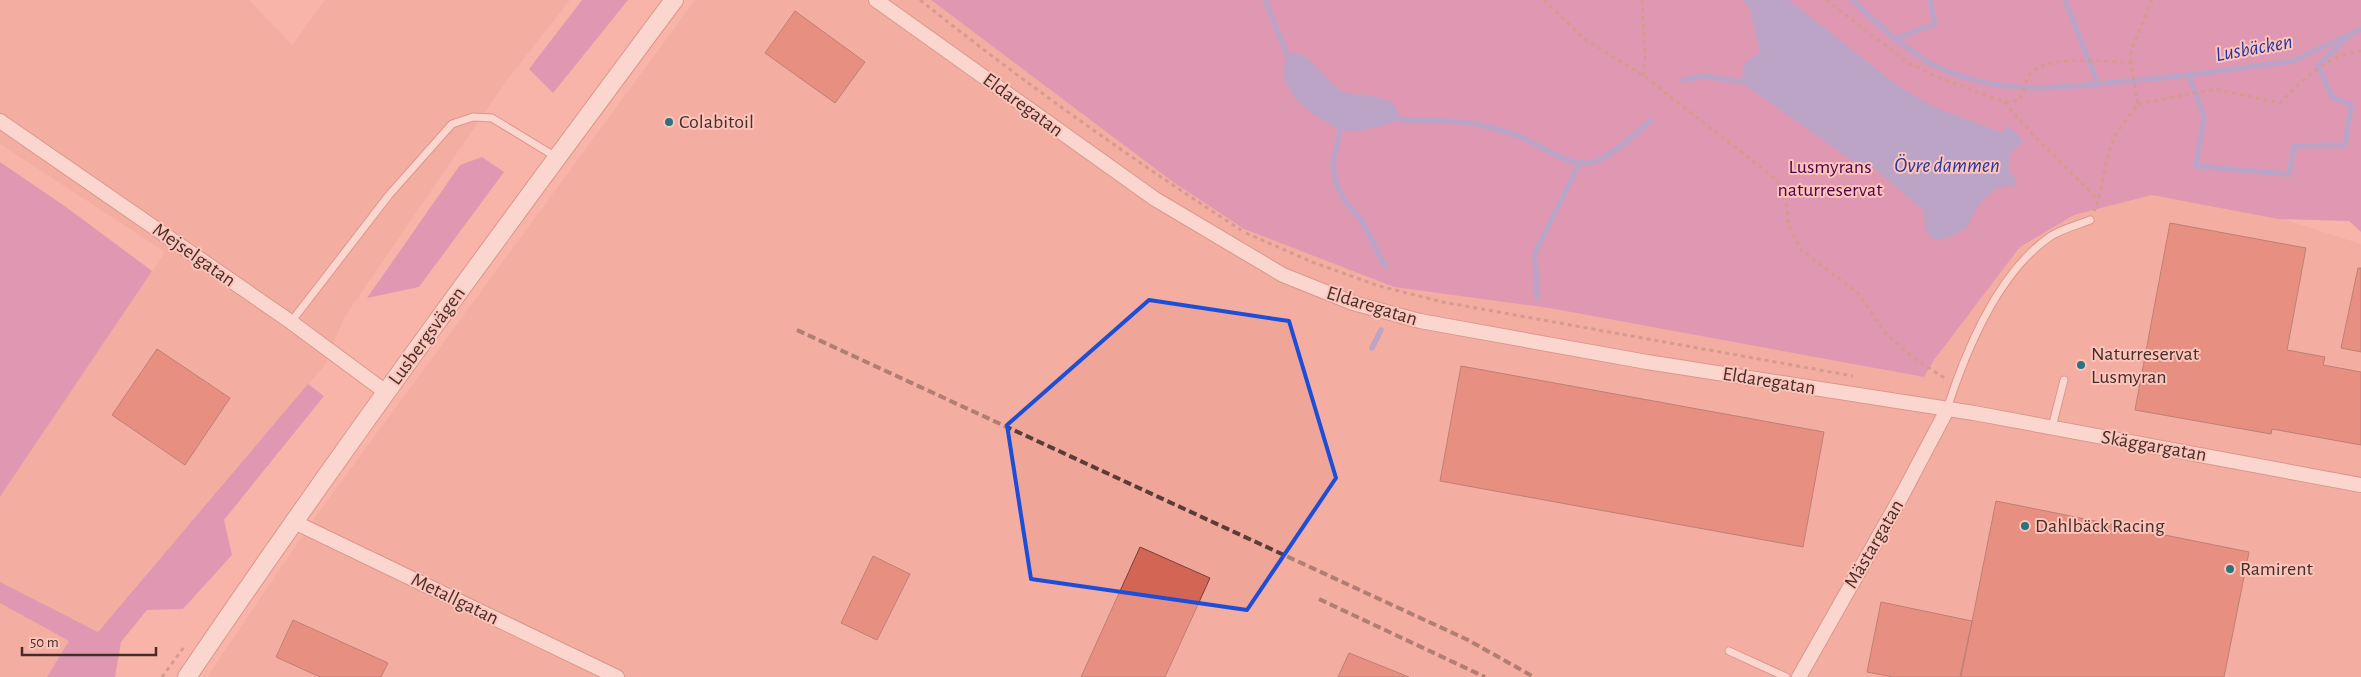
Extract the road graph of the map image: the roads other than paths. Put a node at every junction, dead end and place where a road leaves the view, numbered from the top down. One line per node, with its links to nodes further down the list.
1 (674, 0): 4 (street, Lusbergsvägen)
2 (876, 0): 9 (street, Eldaregatan)
3 (0, 121): 6 (street, Mejselgatan)
4 (556, 157): 6 (lane); 8 (street, Lusbergsvägen)
5 (2090, 220): 9 (lane)
6 (291, 322): 8 (street, Mejselgatan)
7 (2064, 380): 10 (lane)
8 (387, 393): 12 (street, Lusbergsvägen)
9 (1947, 410): 10 (street, Skäggargatan); 17 (street, Mästargatan)
10 (2052, 427): 11 (street, Skäggargatan)
11 (2361, 484)
12 (292, 522): 14 (street, Lusbergsvägen); 15 (street, Metallgatan)
13 (1729, 651): 16 (lane)
14 (186, 677)
15 (617, 677)
16 (1786, 677)
17 (1799, 677)

